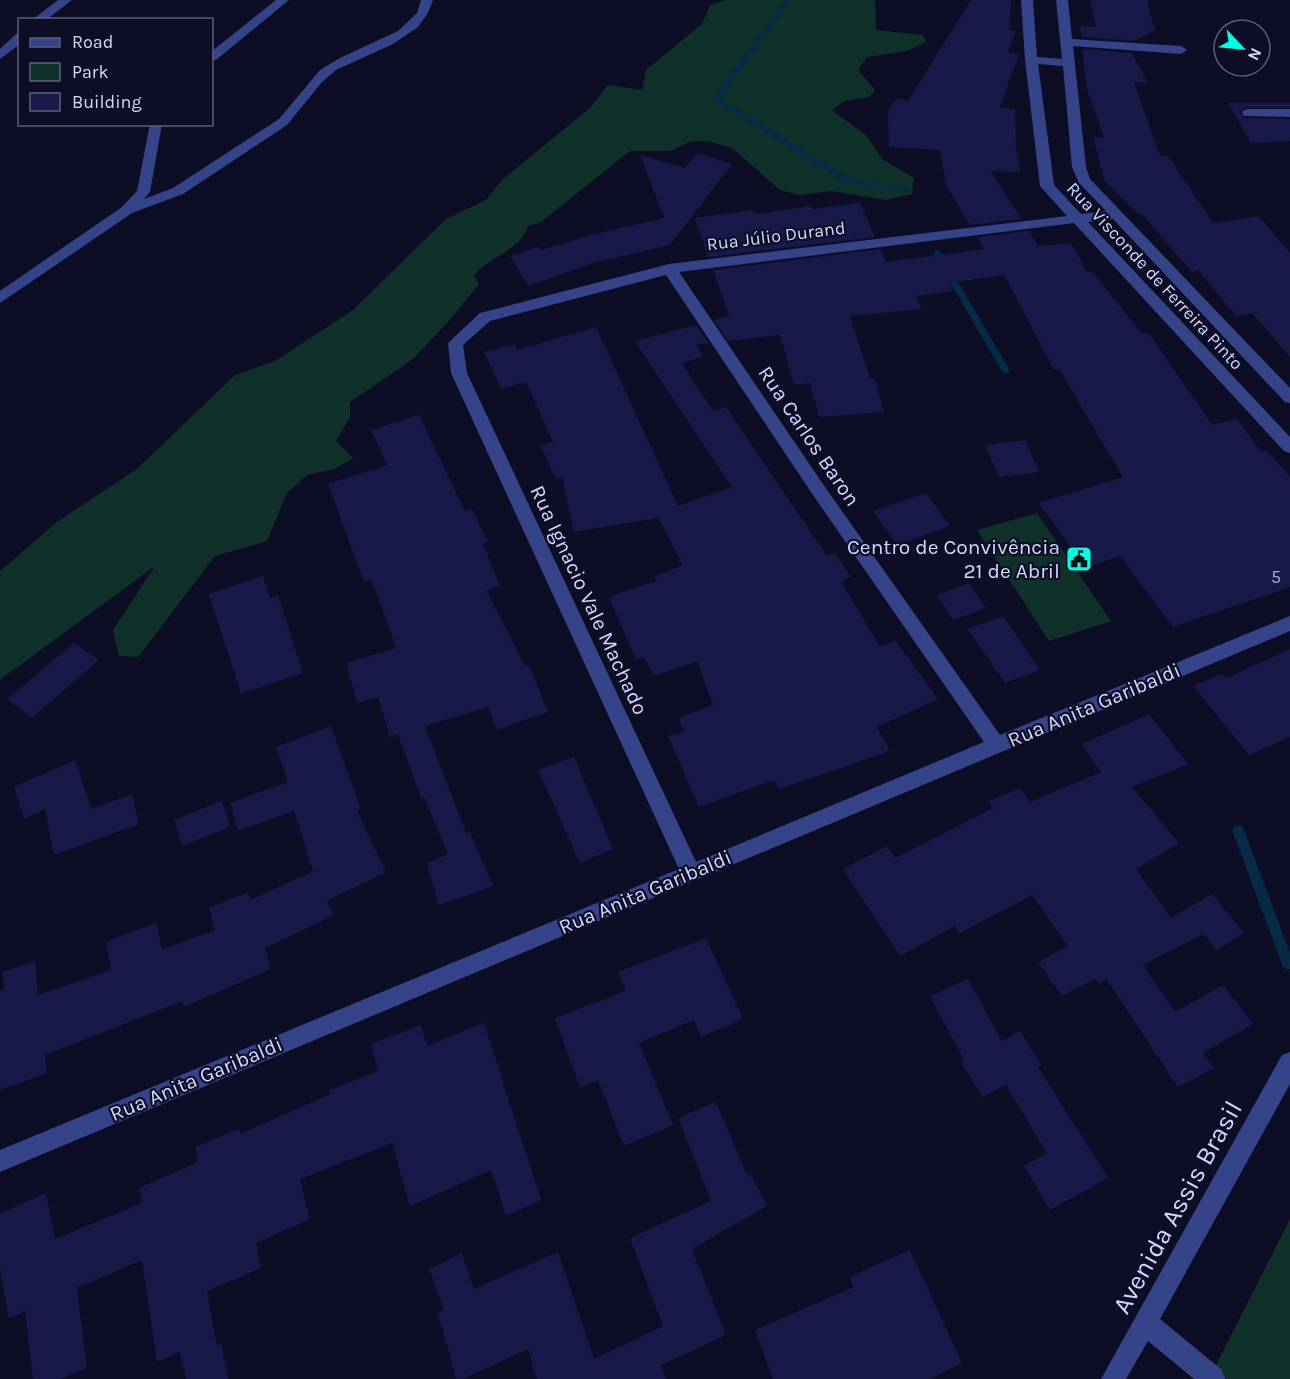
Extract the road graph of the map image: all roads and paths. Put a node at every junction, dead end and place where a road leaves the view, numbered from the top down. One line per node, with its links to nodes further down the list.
1 (66, 0): 6 (street)
2 (283, 0): 13 (street)
3 (427, 0): 19 (street)
4 (1027, 0): 14 (street, Rua Visconde de Ferreira Pinto)
5 (1062, 0): 10 (street, Rua Visconde de Ferreira Pinto)
6 (41, 18)
7 (18, 31): 8 (street)
8 (3, 36)
9 (18, 38): 12 (street)
10 (1066, 42): 11 (street); 15 (street, Rua Visconde de Ferreira Pinto)
11 (1181, 50)
12 (0, 55)
13 (213, 56)
14 (1031, 60): 15 (street); 21 (street, Rua Visconde de Ferreira Pinto)
15 (1068, 63): 20 (street, Rua Visconde de Ferreira Pinto)
16 (1248, 113): 17 (street)
17 (1290, 113)
18 (156, 126): 19 (street)
19 (127, 210): 23 (street)
20 (1116, 213): 21 (street, Rua Júlio Durand); 25 (street, Rua Visconde de Ferreira Pinto)
21 (1077, 218): 22 (street, Rua Júlio Durand); 26 (street, Rua Visconde de Ferreira Pinto)
22 (669, 269): 24 (street, Rua Júlio Durand); 28 (street, Rua Carlos Baron)
23 (0, 298)
24 (455, 343): 29 (street, Rua Ignacio Vale Machado)
25 (1290, 398)
26 (1290, 447)
27 (1290, 623): 28 (street, Rua Anita Garibaldi)
28 (997, 746): 29 (street, Rua Anita Garibaldi)
29 (691, 873): 31 (street, Rua Anita Garibaldi)
30 (1290, 1063): 32 (street, Avenida Assis Brasil)
31 (0, 1161)
32 (1144, 1322): 33 (street, Avenida Assis Brasil); 34 (street)
33 (1113, 1379)
34 (1213, 1379)

